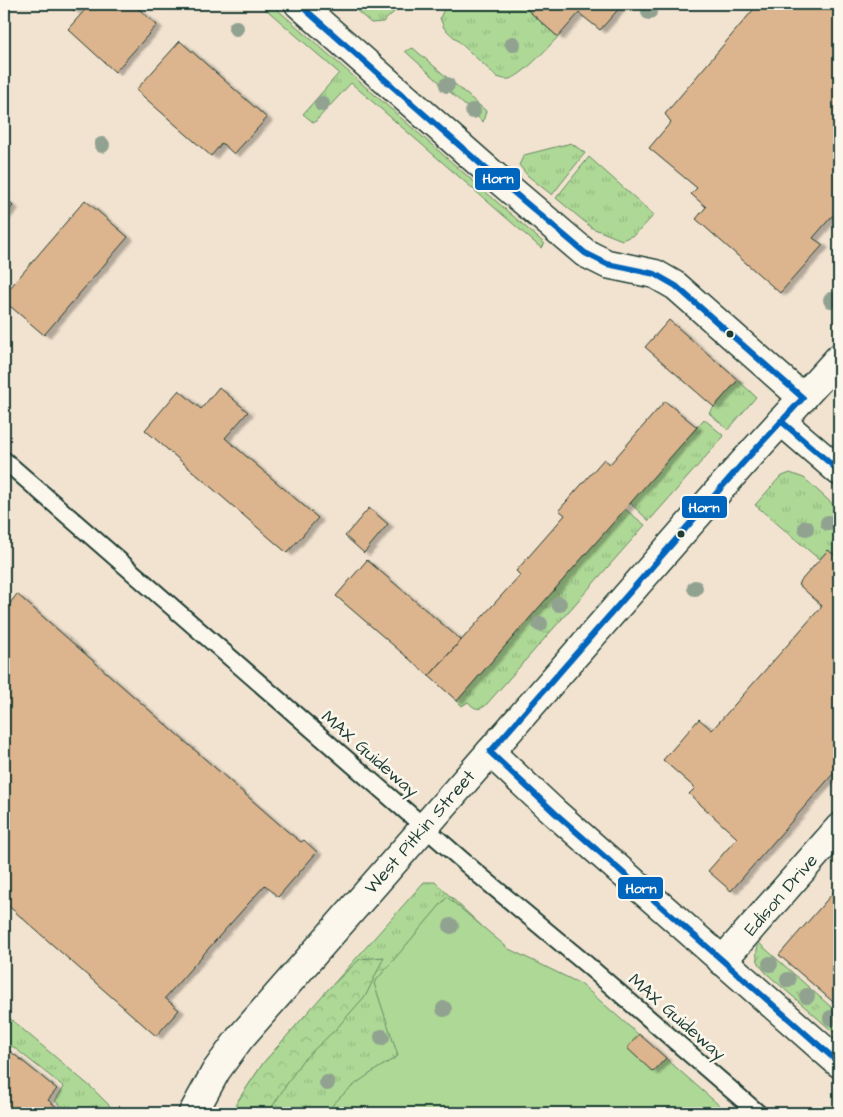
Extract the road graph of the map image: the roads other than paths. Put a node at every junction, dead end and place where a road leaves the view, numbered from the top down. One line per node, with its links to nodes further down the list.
1 (299, 4): 3 (street)
2 (839, 358): 3 (street, West Pitkin Street)
3 (802, 398): 4 (street, West Pitkin Street)
4 (781, 421): 6 (street); 7 (street, West Pitkin Street)
5 (4, 460): 8 (lane, MAX Guideway)
6 (839, 471)
7 (490, 752): 8 (street, West Pitkin Street); 10 (street)
8 (424, 827): 12 (street, West Pitkin Street); 13 (lane, MAX Guideway)
9 (839, 828): 10 (street, Edison Drive)
10 (722, 961): 11 (street)
11 (839, 1063)
12 (193, 1113)
13 (758, 1113)

